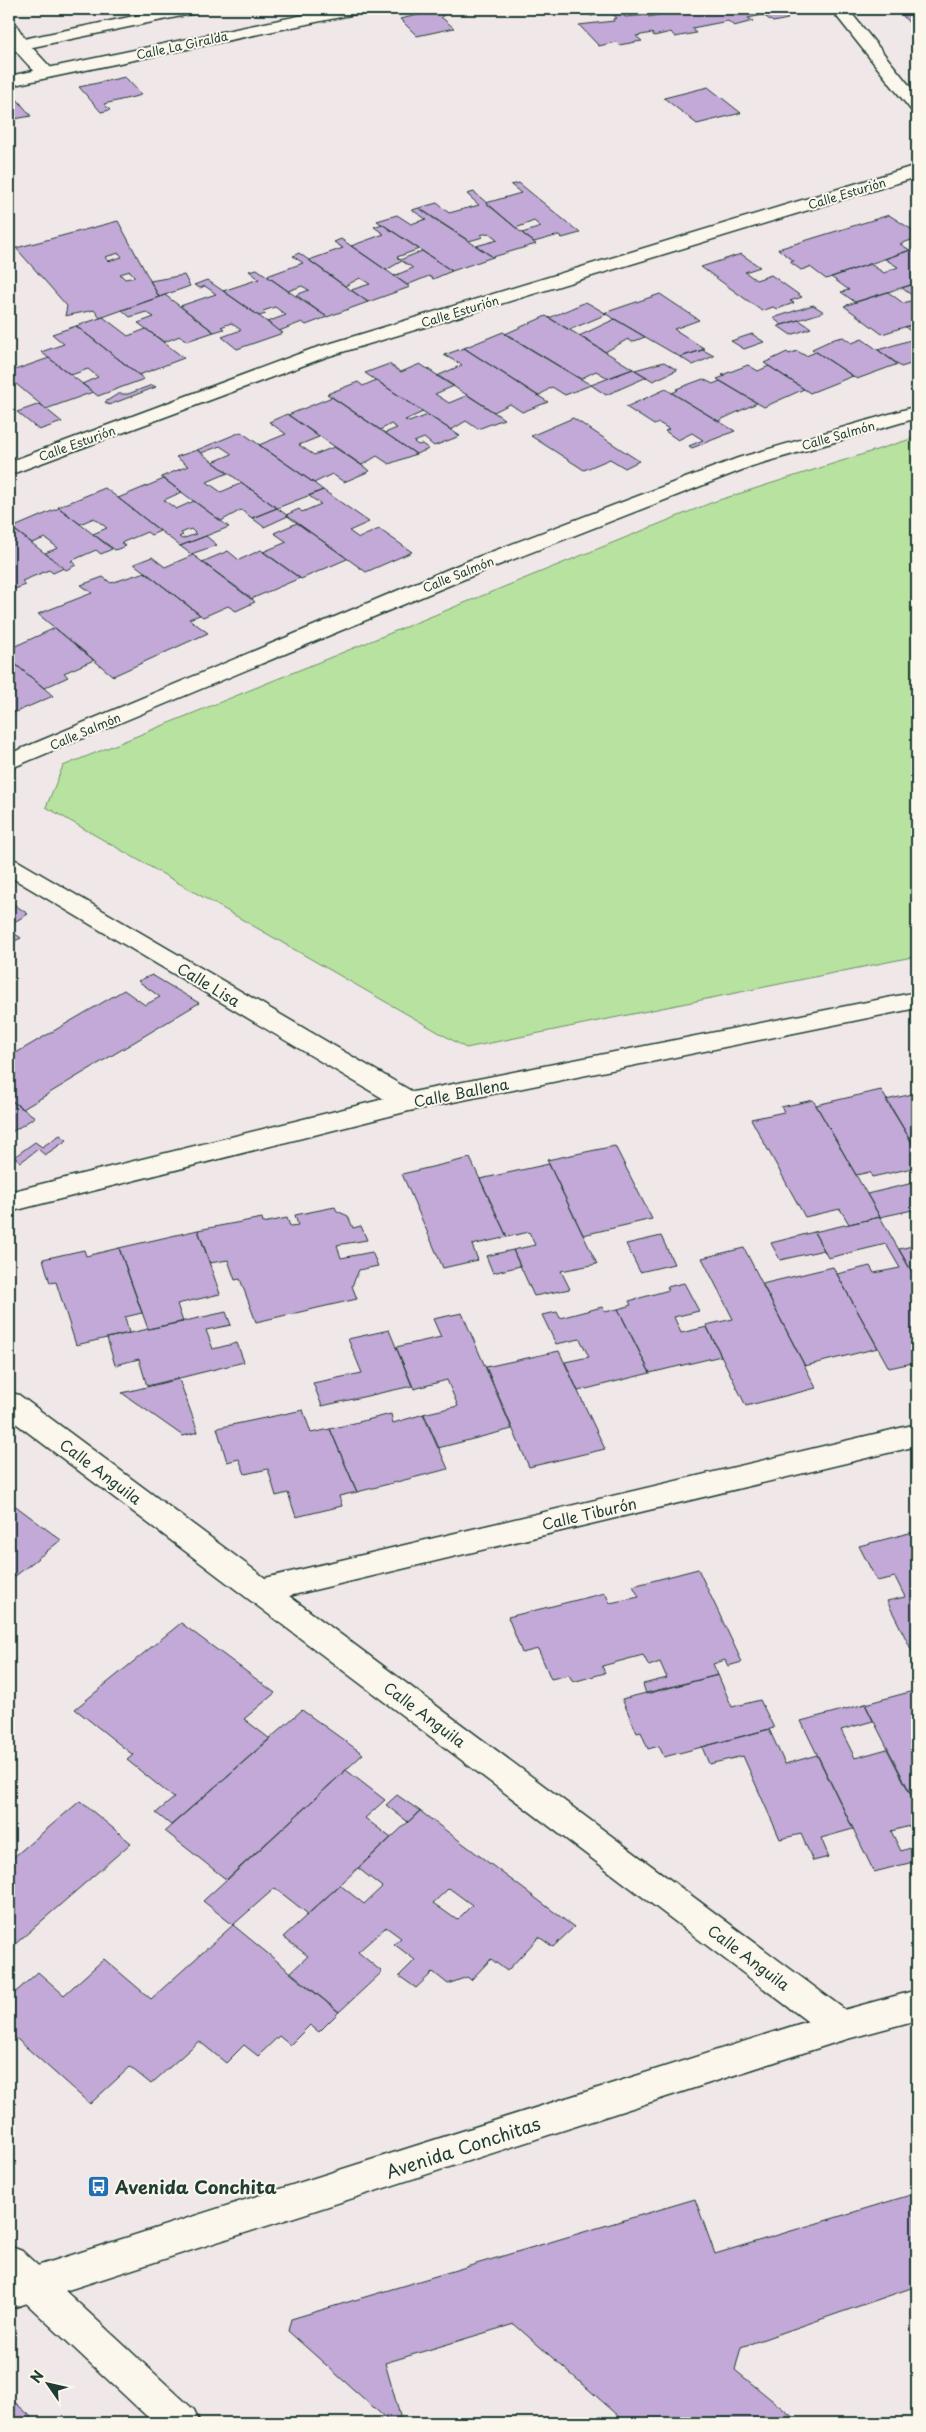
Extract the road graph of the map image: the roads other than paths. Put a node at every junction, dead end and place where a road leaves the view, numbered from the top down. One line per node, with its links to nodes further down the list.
1 (191, 9): 5 (street)
2 (355, 9): 6 (street, Calle La Giralda)
3 (839, 9): 8 (street)
4 (9, 27): 5 (street)
5 (15, 46): 6 (street)
6 (46, 73): 7 (street, Calle La Giralda)
7 (9, 81)
8 (917, 106)
9 (917, 172): 11 (street, Calle Esturión)
10 (917, 412): 12 (street, Calle Salmón)
11 (9, 469)
12 (9, 762)
13 (9, 866): 15 (street, Calle Lisa)
14 (917, 1000): 15 (street, Calle Ballena)
15 (409, 1102): 16 (street, Calle Ballena)
16 (9, 1202)
17 (9, 1402): 19 (street, Calle Anguila)
18 (917, 1435): 19 (street, Calle Tiburón)
19 (261, 1590): 21 (street, Calle Anguila)
20 (917, 2005): 21 (street, Avenida Conchitas)
21 (840, 2026): 22 (street, Avenida Conchitas)
22 (16, 2280): 23 (street)
23 (181, 2423)

